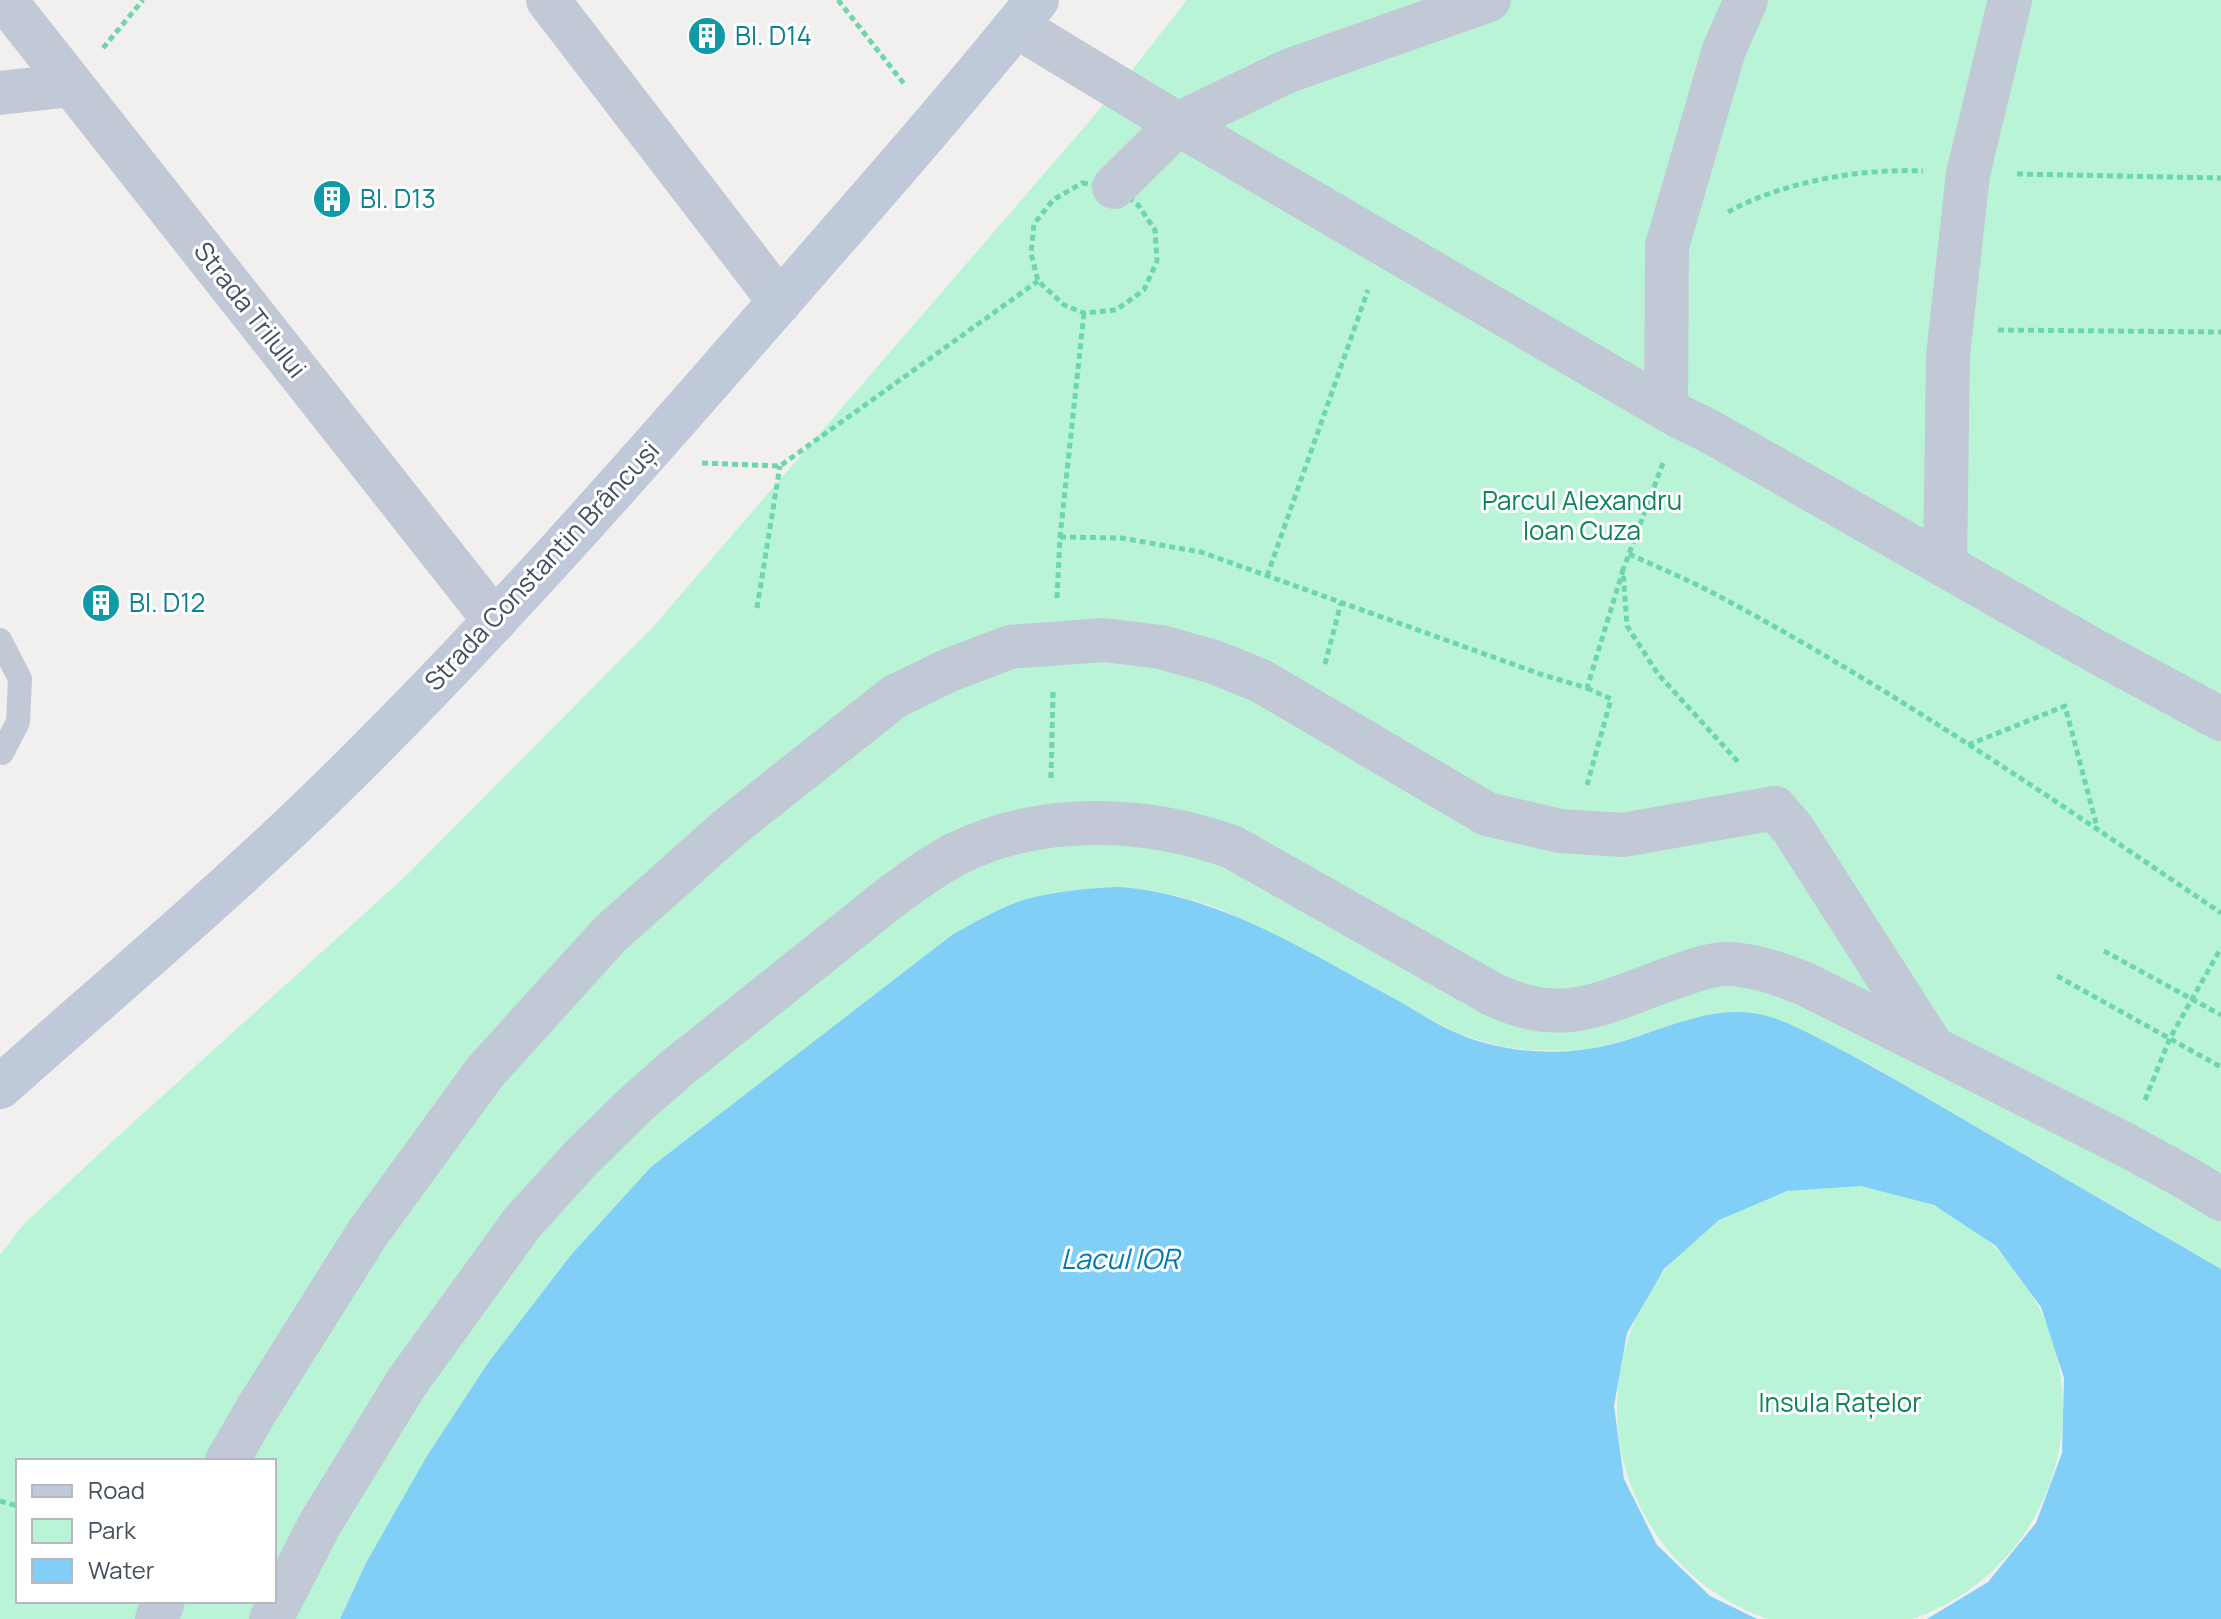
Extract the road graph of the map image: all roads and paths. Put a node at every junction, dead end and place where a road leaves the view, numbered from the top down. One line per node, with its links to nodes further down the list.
1 (5, 0): 9 (street, Strada Trilului)
2 (143, 0): 9 (path)
3 (548, 0): 16 (street)
4 (838, 0): 11 (path)
5 (1489, 0): 12 (street)
6 (1746, 0): 20 (street)
7 (2010, 0): 18 (street)
8 (1027, 13): 11 (main road, Strada Constantin Brâncuși); 12 (street)
9 (71, 85): 10 (street); 30 (street, Strada Trilului)
10 (0, 93)
11 (935, 123): 16 (main road, Strada Constantin Brâncuși)
12 (1178, 124): 13 (street); 15 (street)
13 (1114, 187)
14 (1155, 230): 17 (path)
15 (1385, 243): 20 (street); 27 (path)
16 (780, 302): 21 (main road, Strada Constantin Brâncuși)
17 (1084, 313): 22 (path); 23 (path)
18 (1951, 329): 19 (path); 25 (street)
19 (2221, 332)
20 (1673, 413): 24 (path); 25 (street)
21 (641, 461): 22 (path); 30 (main road, Strada Constantin Brâncuși)
22 (780, 466): 29 (path)
23 (1060, 537): 27 (path); 32 (path)
24 (1629, 554): 26 (path); 36 (path)
25 (1945, 566): 35 (street)
26 (1623, 570): 33 (path); 38 (path)
27 (1267, 576): 28 (path)
28 (1341, 603): 33 (path); 34 (path)
29 (757, 608)
30 (495, 621): 51 (main road, Strada Constantin Brâncuși)
31 (0, 640): 37 (lane)
32 (1055, 643): 34 (street); 39 (path); 54 (street)
33 (1587, 688): 41 (path)
34 (1312, 712): 41 (street)
35 (2221, 719)
36 (1967, 745): 40 (path); 40 (path)
37 (2, 753)
38 (1775, 808): 41 (street); 49 (street)
39 (1049, 827): 49 (street); 55 (street)
40 (2097, 829): 42 (path)
41 (1573, 832)
42 (2221, 913)
43 (2221, 948): 46 (path)
44 (2104, 951): 46 (path)
45 (2057, 976): 48 (path)
46 (2192, 1000): 47 (path); 48 (path)
47 (2221, 1015)
48 (2170, 1038): 50 (path); 52 (path)
49 (1934, 1049): 52 (street)
50 (2221, 1067)
51 (0, 1087)
52 (2126, 1145): 53 (street)
53 (2221, 1199)
54 (228, 1459)
55 (271, 1619)

